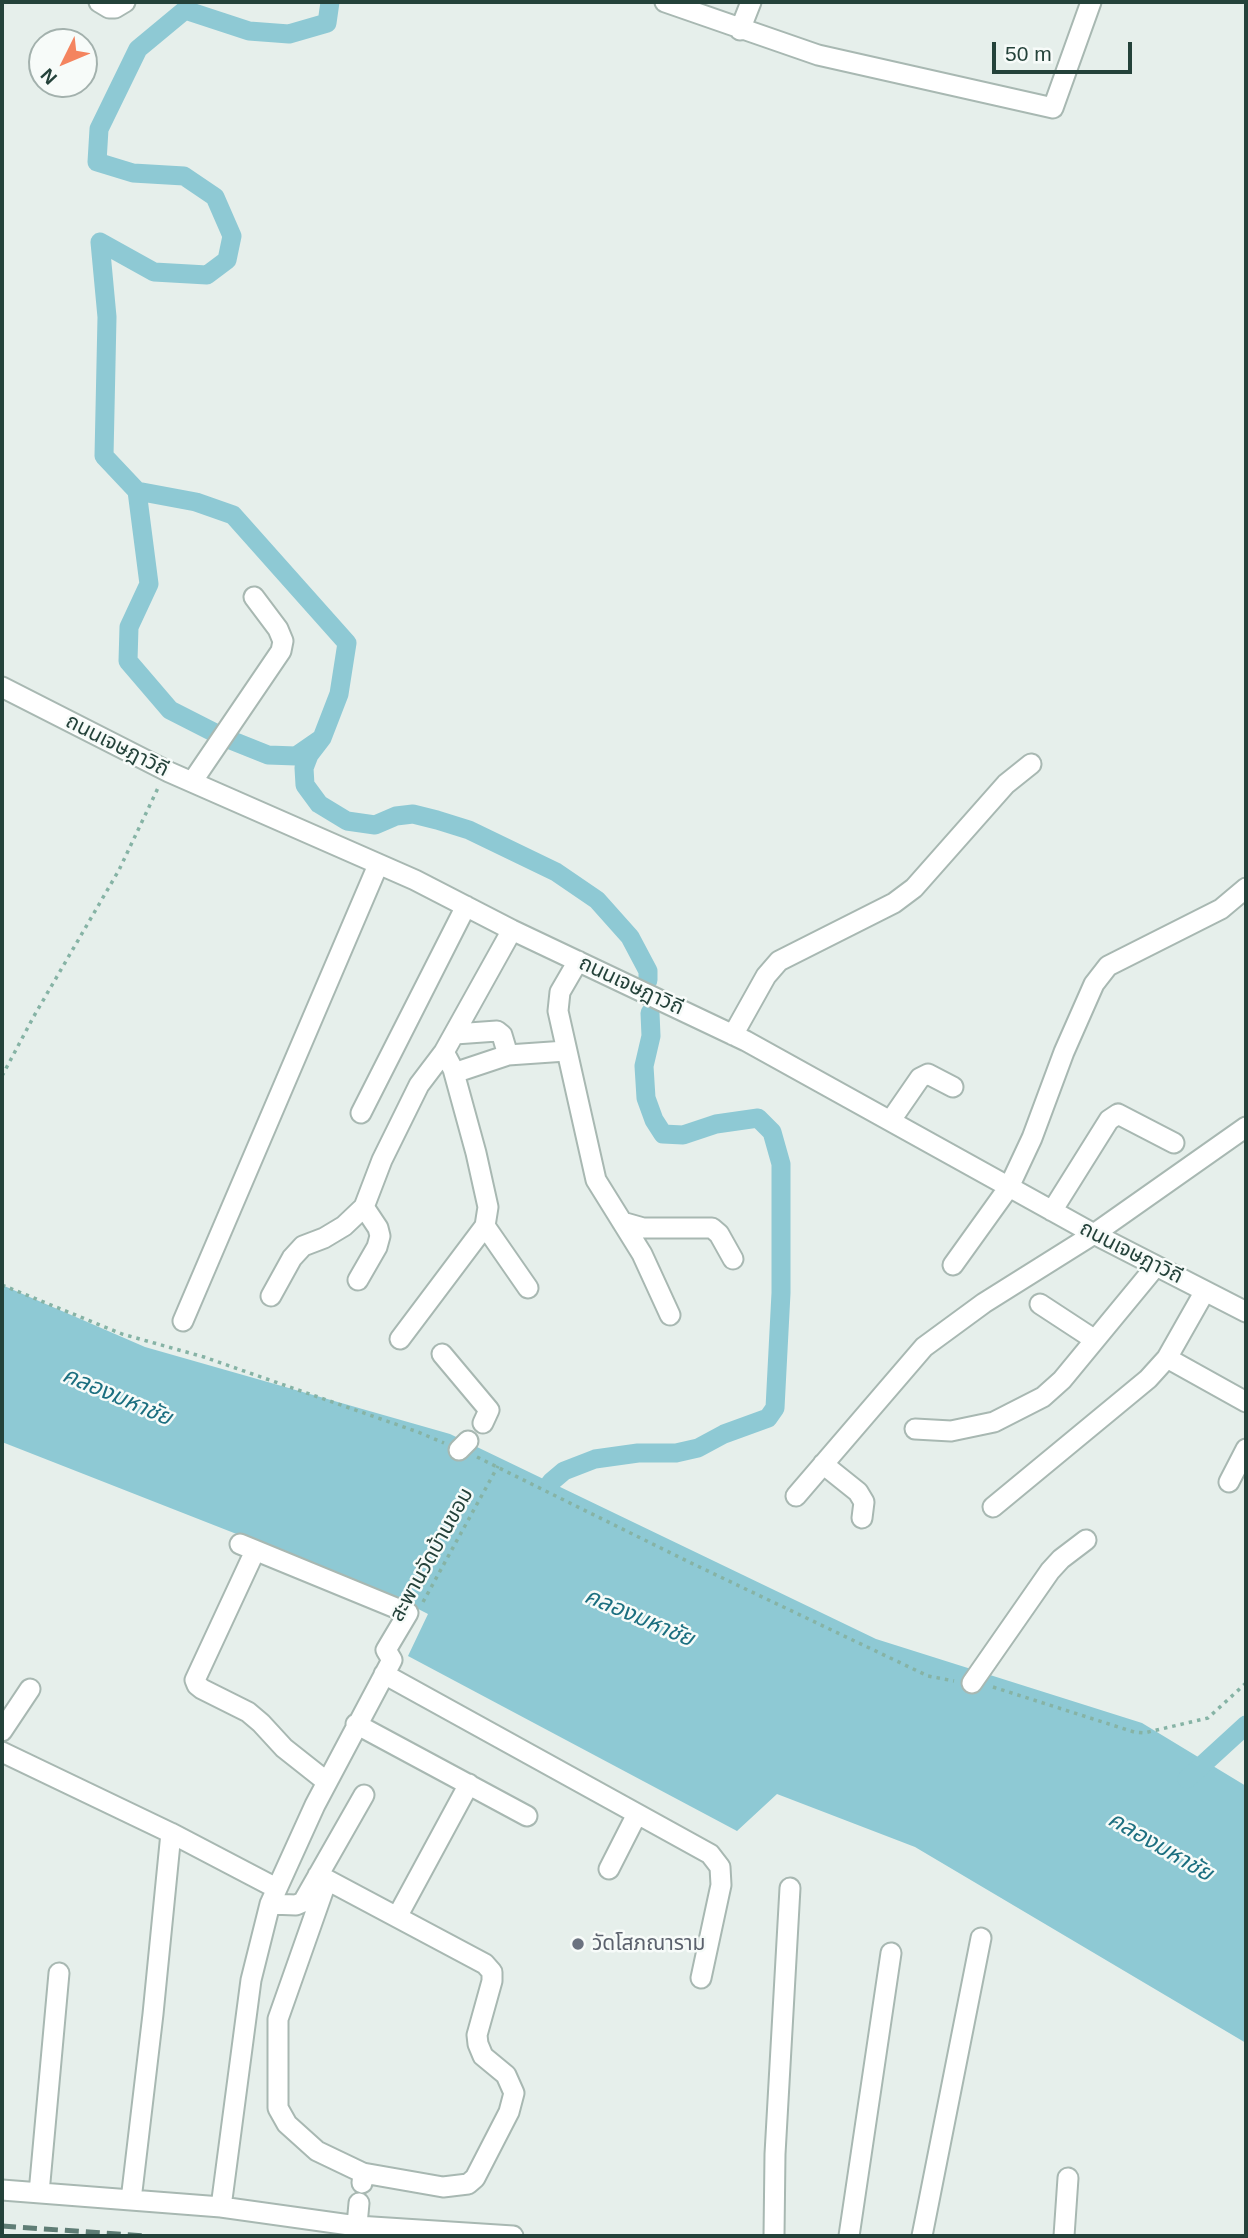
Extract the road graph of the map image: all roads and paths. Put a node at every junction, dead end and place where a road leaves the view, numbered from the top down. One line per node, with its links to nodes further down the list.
1 (99, 2): 2 (street)
2 (125, 2)
3 (664, 2): 6 (street)
4 (751, 2): 6 (street)
5 (1091, 2): 6 (street)
6 (740, 30)
7 (254, 597): 11 (street)
8 (2, 687): 10 (street, ถนนเจษฎาวิถี)
9 (1031, 764): 18 (street)
10 (169, 772): 11 (street, ถนนเจษฎาวิถี); 23 (path)
11 (192, 782): 12 (street, ถนนเจษฎาวิถี)
12 (378, 865): 14 (street, ถนนเจษฎาวิถี); 46 (street)
13 (1246, 888): 29 (street)
14 (466, 906): 15 (street, ถนนเจษฎาวิถี); 25 (street)
15 (512, 930): 16 (street, ถนนเจษฎาวิถี); 17 (street)
16 (578, 961): 18 (street, ถนนเจษฎาวิถี); 19 (street)
17 (455, 1034): 20 (street); 21 (street)
18 (733, 1035): 26 (street, ถนนเจษฎาวิถี)
19 (566, 1051): 21 (street); 32 (street)
20 (444, 1052): 30 (street); 33 (street)
21 (508, 1055): 22 (street)
22 (463, 1070)
23 (2, 1076)
24 (953, 1087): 26 (street)
25 (361, 1114)
26 (891, 1120): 29 (street, ถนนเจษฎาวิถี)
27 (1246, 1127): 34 (street)
28 (1174, 1143): 31 (street)
29 (1009, 1186): 31 (street, ถนนเจษฎาวิถี); 36 (street)
30 (364, 1207): 38 (street); 42 (street)
31 (1052, 1211): 34 (street, ถนนเจษฎาวิถี)
32 (622, 1222): 35 (street); 45 (street)
33 (485, 1226): 40 (street); 47 (street)
34 (1094, 1234): 37 (street, ถนนเจษฎาวิถี); 56 (street)
35 (733, 1259)
36 (953, 1265)
37 (1156, 1266): 41 (street, ถนนเจษฎาวิถี); 48 (street)
38 (358, 1280)
39 (2, 1285): 54 (path)
40 (528, 1288)
41 (1205, 1291): 44 (street, ถนนเจษฎาวิถี); 50 (street)
42 (271, 1296)
43 (1040, 1304): 48 (street)
44 (1246, 1312)
45 (670, 1315)
46 (183, 1321)
47 (400, 1339)
48 (1095, 1340): 53 (street)
49 (442, 1354): 52 (street)
50 (1167, 1359): 51 (street); 59 (street)
51 (1246, 1402)
52 (483, 1423)
53 (915, 1429)
54 (463, 1446)
55 (1246, 1449): 57 (street)
56 (823, 1464): 58 (street); 60 (street)
57 (1229, 1482)
58 (796, 1496)
59 (993, 1507)
60 (862, 1518)
61 (1086, 1540): 64 (street)
62 (418, 1610): 64 (path, สะพานวัดบ้านขอม)
63 (384, 1674): 67 (street); 70 (street); 73 (street)
64 (972, 1683): 65 (path)
65 (1246, 1683)
66 (30, 1689): 68 (street)
67 (356, 1724): 70 (street); 71 (street)
68 (2, 1731)
69 (2, 1752): 75 (street)
70 (327, 1783): 79 (street)
71 (469, 1784): 74 (street); 80 (street)
72 (364, 1795): 77 (street)
73 (637, 1814): 76 (street); 84 (street)
74 (527, 1816)
75 (171, 1833): 79 (street); 89 (street)
76 (609, 1868)
77 (323, 1878): 79 (street); 80 (street); 86 (street)
78 (790, 1888): 93 (street)
79 (273, 1896): 90 (street)
80 (397, 1917): 86 (street)
81 (981, 1938): 95 (street)
82 (891, 1953): 94 (street)
83 (59, 1973): 88 (street)
84 (701, 1978)
85 (1068, 2178): 96 (street)
86 (362, 2187): 91 (street)
87 (2, 2190): 88 (street)
88 (39, 2193): 89 (street)
89 (131, 2200): 90 (street)
90 (221, 2207): 91 (street)
91 (357, 2231): 92 (street)
92 (513, 2236)
93 (774, 2236)
94 (849, 2236)
95 (922, 2236)
96 (1064, 2236)

